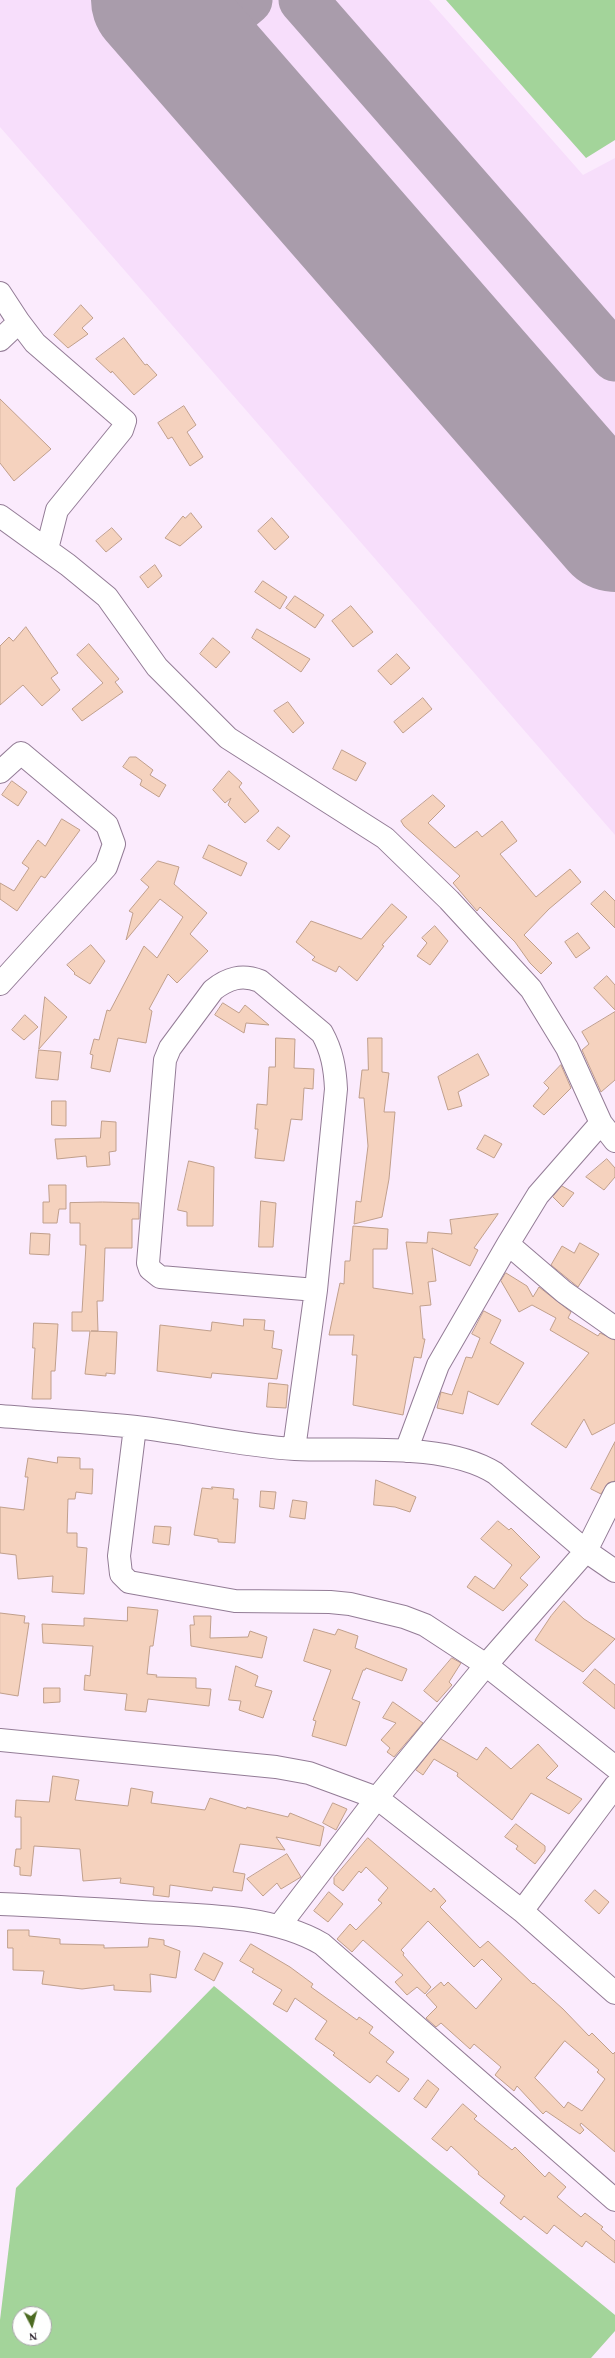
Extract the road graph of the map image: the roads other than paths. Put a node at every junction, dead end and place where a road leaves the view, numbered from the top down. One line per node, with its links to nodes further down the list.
1 (0, 293): 2 (street)
2 (19, 322): 3 (street); 5 (street)
3 (0, 340)
4 (0, 516): 5 (street)
5 (46, 549): 8 (street)
6 (0, 772): 7 (street)
7 (0, 984)
8 (601, 1123): 9 (street); 10 (street)
9 (615, 1141)
10 (508, 1244): 12 (street); 16 (street)
11 (316, 1290): 11 (street); 15 (street)
12 (615, 1328)
13 (0, 1416): 14 (street)
14 (136, 1427): 15 (street); 20 (street)
15 (294, 1449): 16 (street)
16 (406, 1451): 18 (street)
17 (615, 1494): 18 (street)
18 (586, 1550): 19 (street); 20 (street)
19 (615, 1572)
20 (486, 1665): 22 (street); 24 (street)
21 (0, 1740): 24 (street)
22 (615, 1767)
23 (615, 1786): 26 (street)
24 (377, 1798): 26 (street); 27 (street)
25 (0, 1904): 27 (street)
26 (522, 1911): 28 (street)
27 (280, 1925): 29 (street)
28 (615, 1993)
29 (615, 2200)

